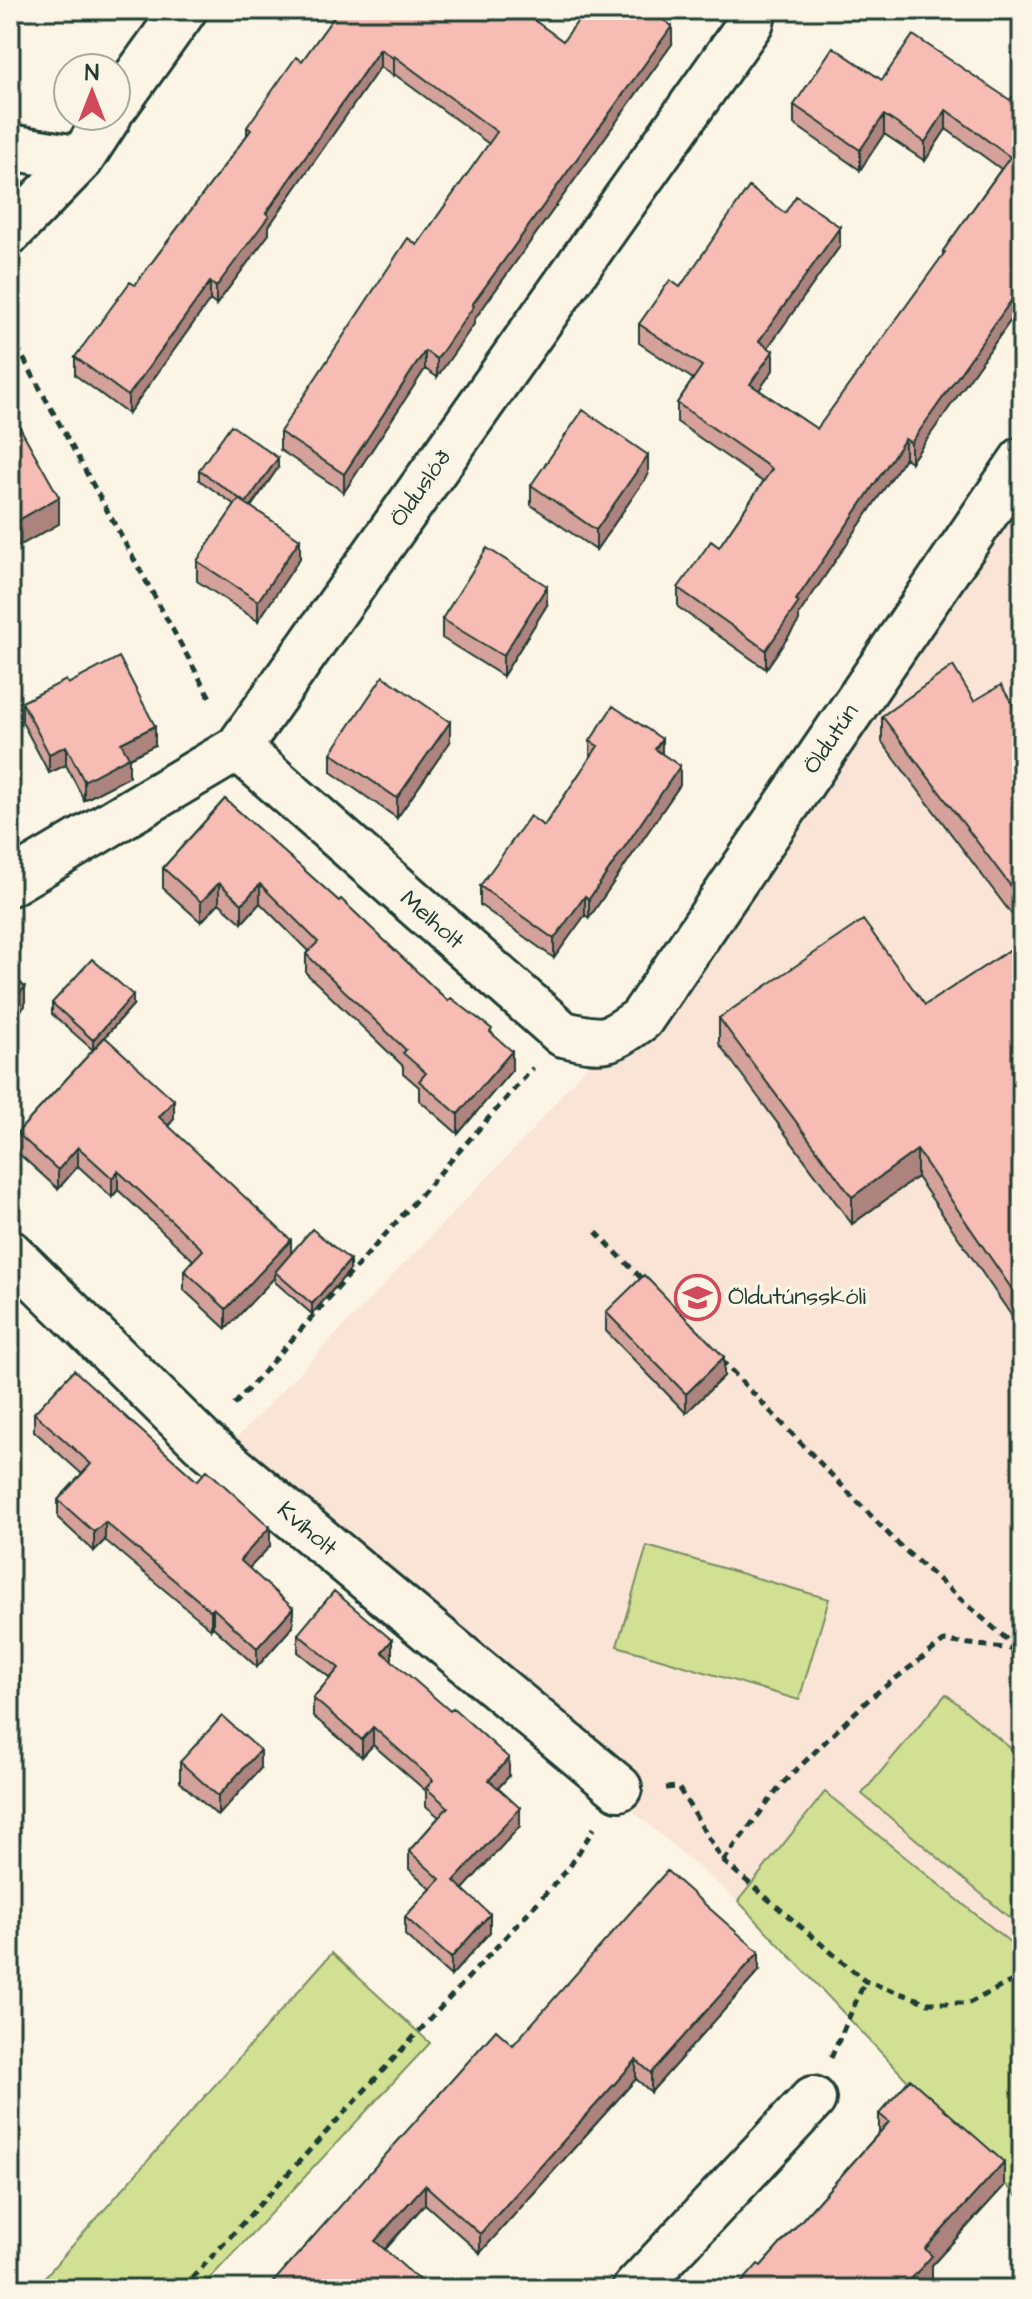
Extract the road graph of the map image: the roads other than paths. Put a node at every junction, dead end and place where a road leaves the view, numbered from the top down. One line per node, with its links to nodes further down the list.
1 (184, 10): 3 (street)
2 (754, 10): 9 (street, Ölduslóð)
3 (132, 83)
4 (99, 132): 6 (street)
5 (10, 147): 6 (street)
6 (81, 159): 7 (street)
7 (10, 232)
8 (1022, 460): 11 (street, Öldutún)
9 (238, 748): 10 (street, Ölduslóð); 11 (street, Melholt)
10 (10, 883)
11 (563, 1034)
12 (10, 1253): 13 (street, Kvíholt)
13 (619, 1788)
14 (813, 2099): 15 (street)
15 (635, 2289)

